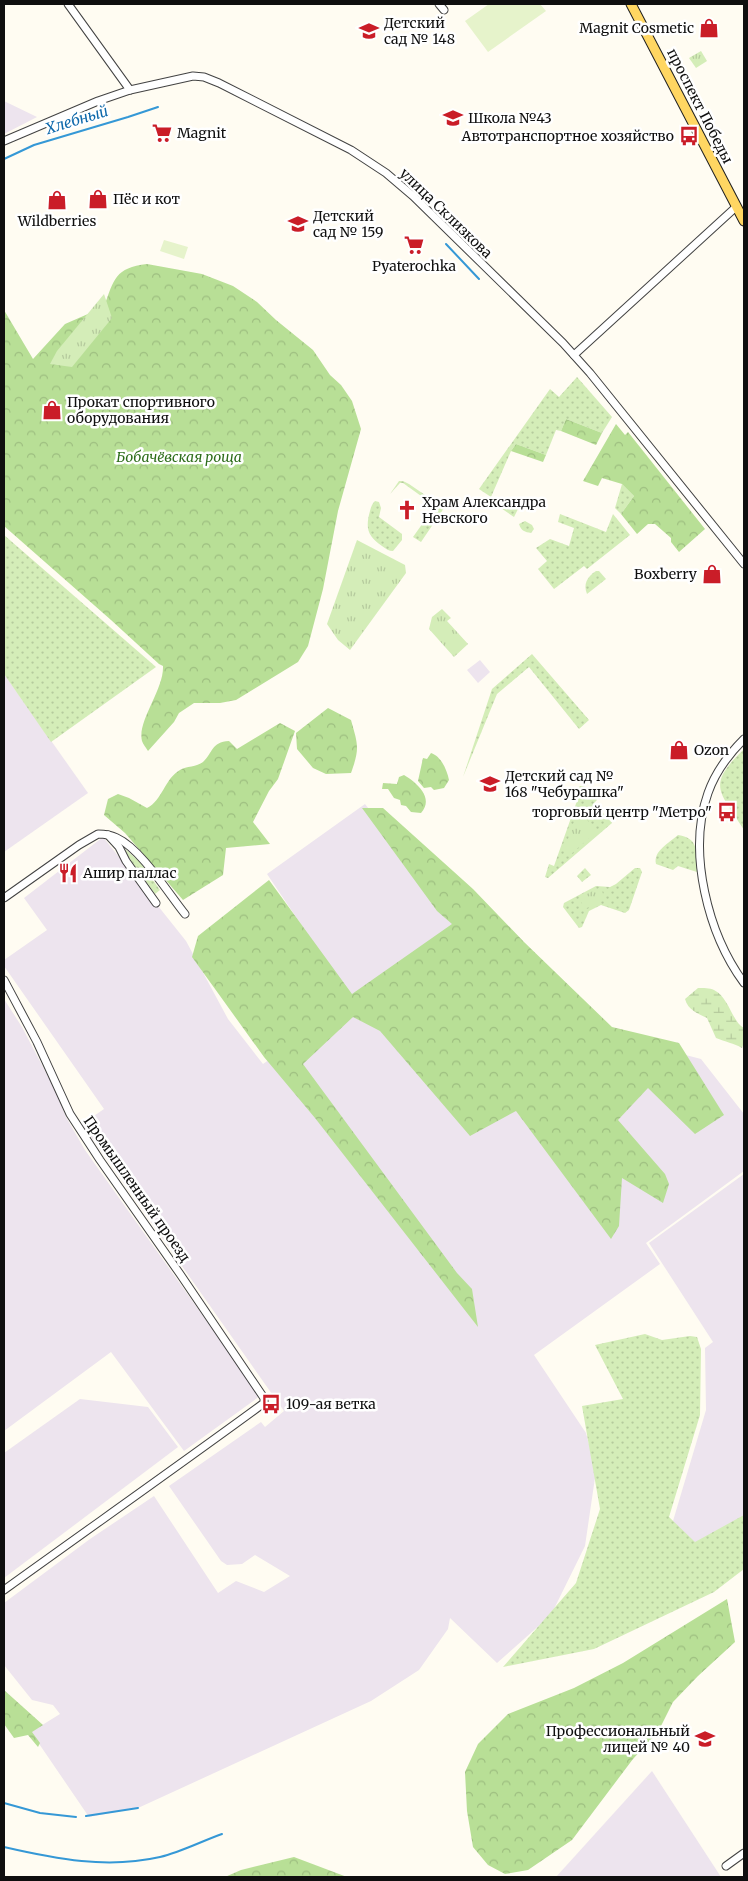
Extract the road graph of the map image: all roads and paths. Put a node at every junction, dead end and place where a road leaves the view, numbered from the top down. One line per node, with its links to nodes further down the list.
1 (68, 4): 5 (street)
2 (439, 4): 4 (street)
3 (631, 4): 7 (main road, проспект Победы)
4 (444, 10)
5 (130, 90): 6 (street); 9 (street, улица Склизкова)
6 (4, 141)
7 (736, 206): 8 (main road, проспект Победы); 9 (street)
8 (744, 221)
9 (574, 355): 10 (street, улица Склизкова)
10 (744, 564)
11 (744, 739): 17 (street)
12 (108, 835): 13 (street); 14 (street); 15 (street)
13 (4, 898)
14 (156, 903)
15 (185, 914)
16 (4, 980): 18 (street, Промышленный проезд)
17 (744, 983)
18 (4, 1590)
19 (744, 1853): 20 (street)
20 (726, 1866)

